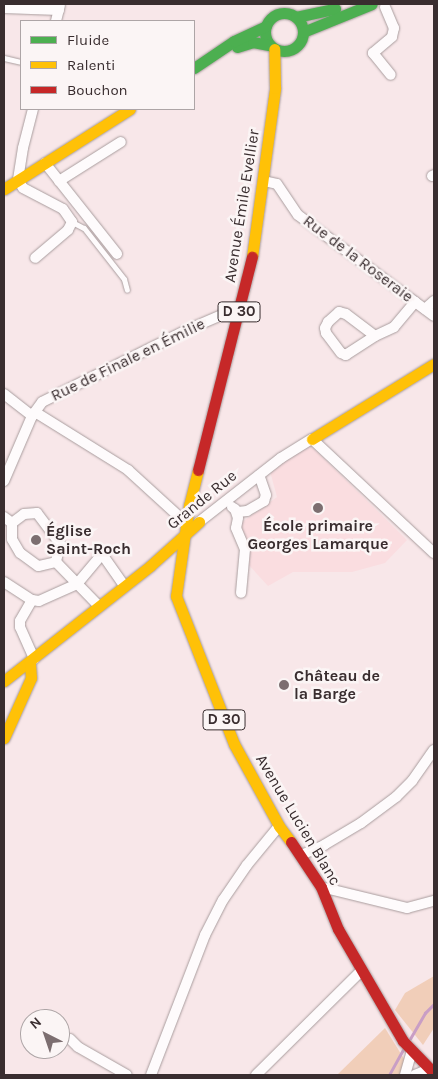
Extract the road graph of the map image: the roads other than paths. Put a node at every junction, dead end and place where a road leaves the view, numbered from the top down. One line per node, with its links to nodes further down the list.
1 (274, 4): 9 (main road)
2 (356, 4): 7 (main road)
3 (369, 5): 10 (main road)
4 (5, 7): 5 (street)
5 (59, 7): 8 (street)
6 (385, 7): 16 (street)
7 (292, 12): 9 (main road); 10 (main road)
8 (56, 20)
9 (269, 21): 11 (main road); 15 (main road)
10 (303, 32): 12 (main road)
11 (271, 47): 12 (main road); 15 (main road); 17 (main road, Avenue Émile Evellier / D 30)
12 (289, 51): 17 (main road, Avenue Émile Evellier / D 30)
13 (4, 58): 14 (lane)
14 (20, 62)
15 (197, 66)
16 (391, 75)
17 (276, 88): 24 (main road, Avenue Émile Evellier / D 30)
18 (33, 110): 22 (street)
19 (128, 110): 21 (main road)
20 (120, 142): 23 (street)
21 (45, 163): 22 (main road); 23 (street)
22 (18, 180): 25 (main road); 26 (street)
23 (59, 181): 27 (street)
24 (264, 181): 31 (street, Rue de la Roseraie); 32 (main road, Avenue Émile Evellier / D 30)
25 (4, 189)
26 (72, 222): 28 (street); 29 (lane)
27 (117, 254)
28 (35, 258)
29 (127, 290)
30 (434, 301): 33 (street)
31 (415, 302): 33 (street, Rue de la Roseraie); 35 (street)
32 (240, 307): 38 (street, Rue de Finale en Émilie); 46 (main road, Avenue Émile Evellier / D 30)
33 (426, 309): 34 (street, Rue de la Roseraie)
34 (434, 316)
35 (375, 336): 35 (street)
36 (434, 364): 39 (main road, Grande Rue)
37 (4, 394): 38 (street)
38 (33, 413): 41 (street, Rue de Finale en Émilie); 46 (street)
39 (312, 439): 40 (street, Grande Rue); 47 (street)
40 (260, 475): 42 (street, Grande Rue); 43 (street)
41 (4, 482)
42 (225, 502): 43 (street); 45 (street, Grande Rue)
43 (235, 509): 52 (street)
44 (8, 520): 48 (street); 48 (street)
45 (199, 522): 46 (main road, Grande Rue)
46 (186, 528): 51 (main road, Grande Rue); 59 (main road, Avenue Lucien Blanc / D 30)
47 (434, 553)
48 (56, 562): 50 (street)
49 (4, 582): 53 (street)
50 (77, 584): 51 (street); 53 (street); 54 (street)
51 (124, 585): 54 (main road, Grande Rue)
52 (241, 593)
53 (32, 600): 55 (street)
54 (98, 605): 55 (main road, Grande Rue)
55 (32, 660): 56 (main road, Grande Rue); 57 (main road)
56 (4, 681)
57 (4, 736)
58 (434, 750): 60 (street)
59 (279, 826): 60 (main road, Avenue Lucien Blanc / D 30); 68 (street)
60 (301, 855): 61 (main road, Avenue Lucien Blanc / D 30)
61 (321, 888): 62 (street); 63 (main road, Avenue Lucien Blanc / D 30)
62 (434, 901)
63 (361, 972): 65 (main road, Avenue Lucien Blanc / D 30); 69 (street)
64 (70, 1038): 67 (street)
65 (412, 1052): 66 (main road, D 30); 70 (street)
66 (432, 1071): 71 (street)
67 (127, 1075)
68 (151, 1075)
69 (256, 1075)
70 (405, 1075)
71 (415, 1075)

